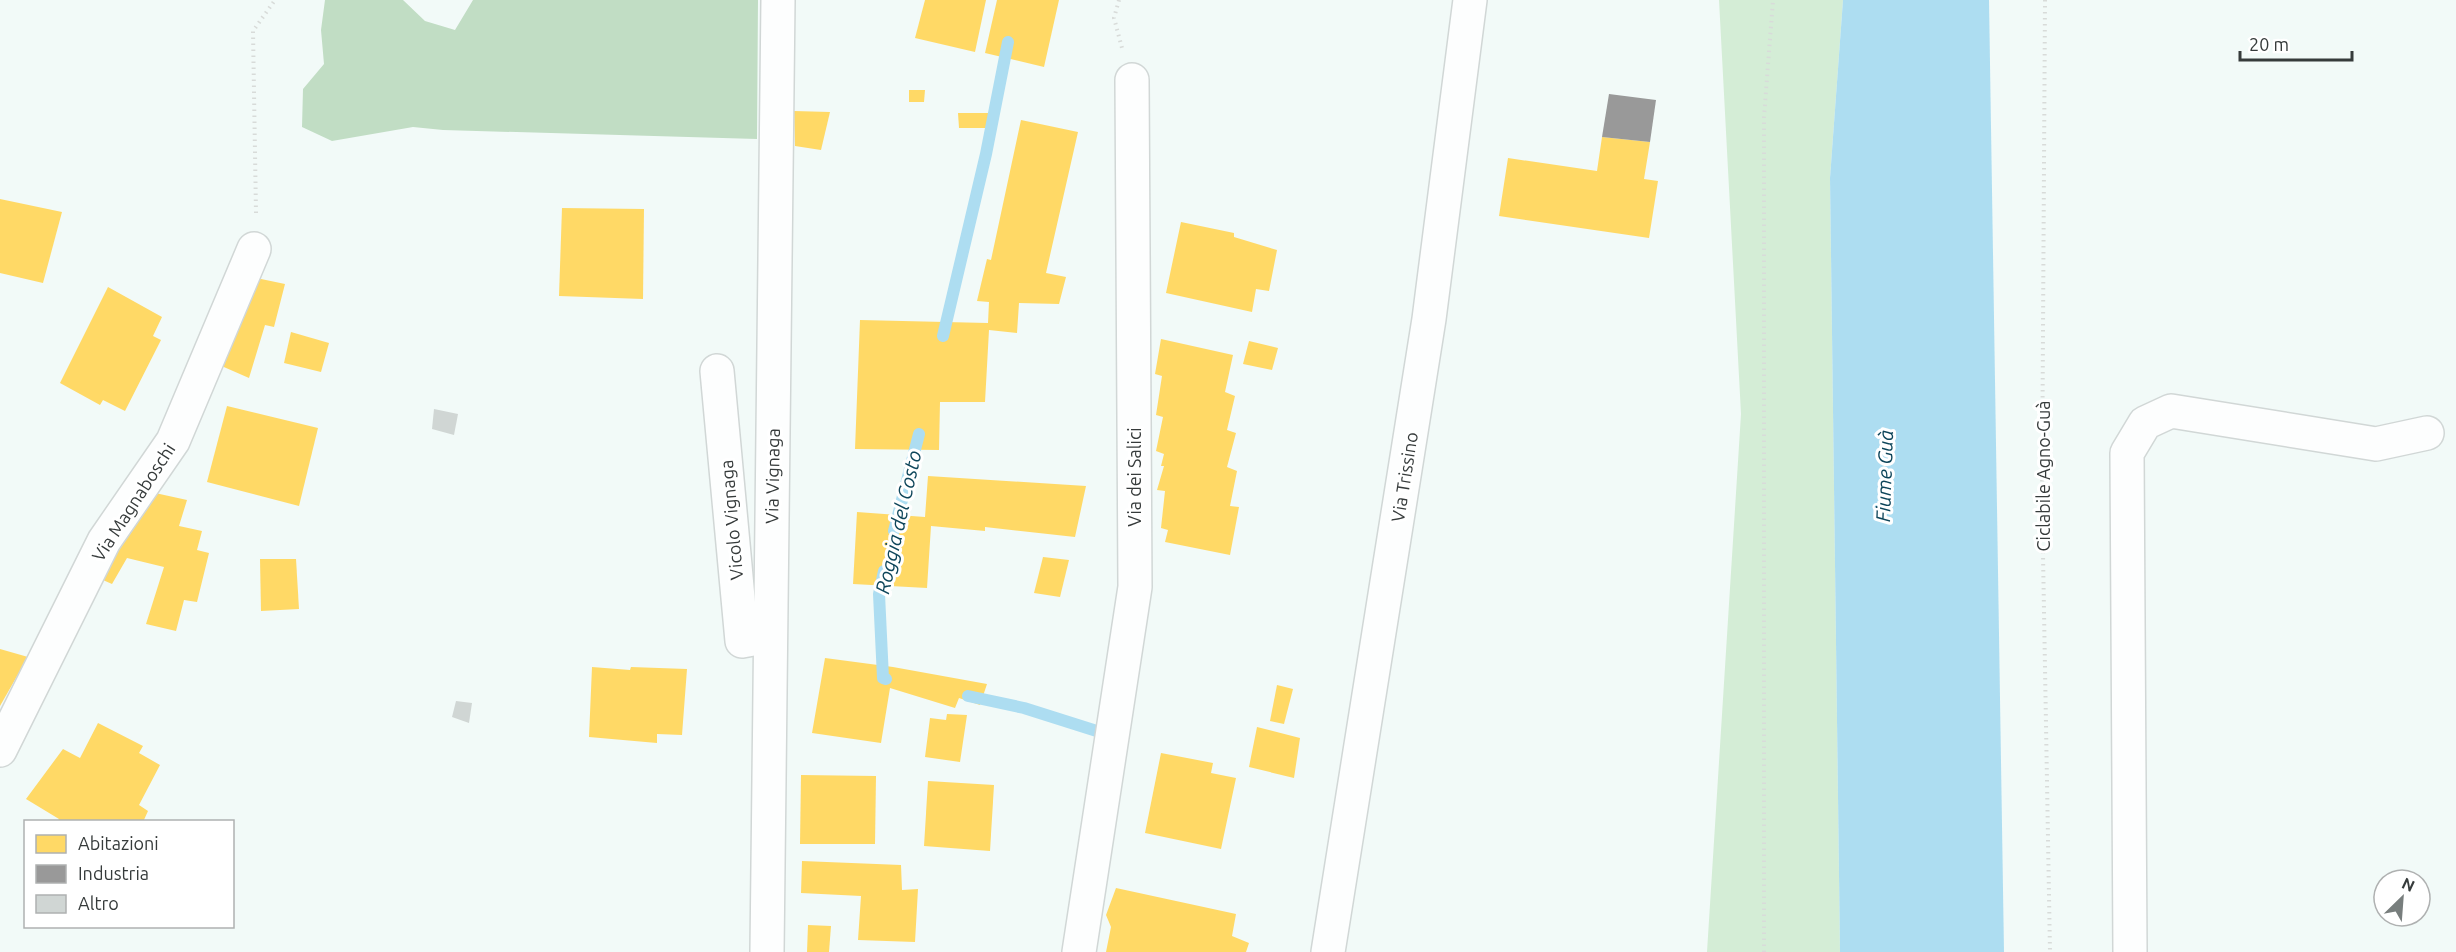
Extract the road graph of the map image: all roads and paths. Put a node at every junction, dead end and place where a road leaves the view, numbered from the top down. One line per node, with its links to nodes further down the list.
1 (275, 0): 8 (path)
2 (778, 0): 11 (street, Via Vignaga)
3 (1119, 0): 7 (path)
4 (1470, 0): 15 (street, Via Trissino)
5 (1773, 0): 16 (path)
6 (2045, 0): 17 (path, Ciclabile Agno-Guà)
7 (1131, 80): 14 (street, Via dei Salici)
8 (254, 249): 12 (street, Via Magnaboschi)
9 (717, 371): 11 (street, Vicolo Vignaga)
10 (2427, 433): 18 (street)
11 (770, 636): 13 (street, Via Vignaga)
12 (0, 750)
13 (767, 952)
14 (1079, 952)
15 (1328, 952)
16 (1764, 952)
17 (2050, 952)
18 (2130, 952)

